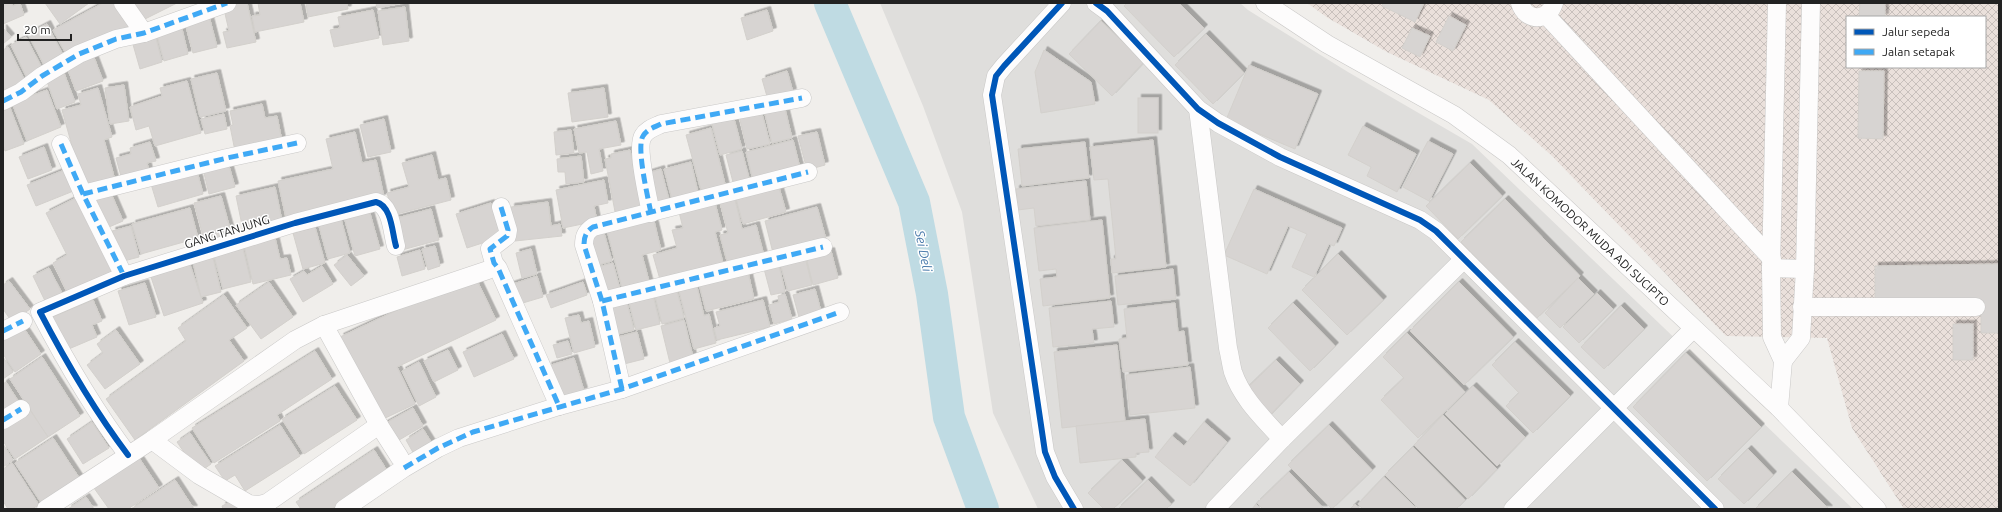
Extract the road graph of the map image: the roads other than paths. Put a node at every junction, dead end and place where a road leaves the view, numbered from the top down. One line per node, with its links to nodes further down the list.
1 (124, 3): 10 (street)
2 (227, 3): 10 (street)
3 (1062, 3): 49 (street)
4 (1096, 3): 13 (street)
5 (1265, 3): 33 (street, JALAN KOMODOR MUDA ADI SUCIPTO)
6 (1520, 3): 9 (street)
7 (1777, 3): 23 (street)
8 (1811, 3): 24 (street)
9 (1550, 9): 23 (street)
10 (144, 33): 12 (street)
11 (802, 98): 19 (street)
12 (3, 101)
13 (1198, 109): 22 (street); 43 (street)
14 (297, 142): 17 (street)
15 (61, 144): 17 (street)
16 (808, 172): 19 (street)
17 (83, 194): 26 (street)
18 (501, 207): 37 (street)
19 (651, 213): 27 (street)
20 (396, 246): 26 (street, GANG TANJUNG)
21 (823, 246): 27 (street)
22 (1464, 259): 40 (street); 43 (street)
23 (1771, 264): 24 (street); 35 (street)
24 (1805, 269): 28 (street)
25 (488, 270): 32 (street)
26 (124, 276): 45 (street, GANG TANJUNG)
27 (602, 301): 36 (street)
28 (1802, 307): 29 (street); 35 (street)
29 (1976, 308)
30 (840, 312): 36 (street)
31 (23, 321): 34 (street)
32 (324, 324): 42 (street); 44 (street)
33 (1693, 329): 38 (street, JALAN KOMODOR MUDA ADI SUCIPTO); 40 (street)
34 (3, 331)
35 (1783, 361): 38 (street)
36 (622, 389): 37 (street)
37 (559, 406): 46 (street)
38 (1779, 408): 53 (street, JALAN KOMODOR MUDA ADI SUCIPTO)
39 (21, 409): 41 (street)
40 (1614, 410): 51 (street); 52 (street)
41 (3, 420)
42 (379, 425): 44 (street); 46 (street)
43 (1282, 439): 50 (street)
44 (152, 440): 45 (street)
45 (128, 455): 47 (street)
46 (402, 463): 48 (street)
47 (46, 509)
48 (344, 509)
49 (1074, 509)
50 (1215, 509)
51 (1513, 509)
52 (1715, 509)
53 (1877, 509)

